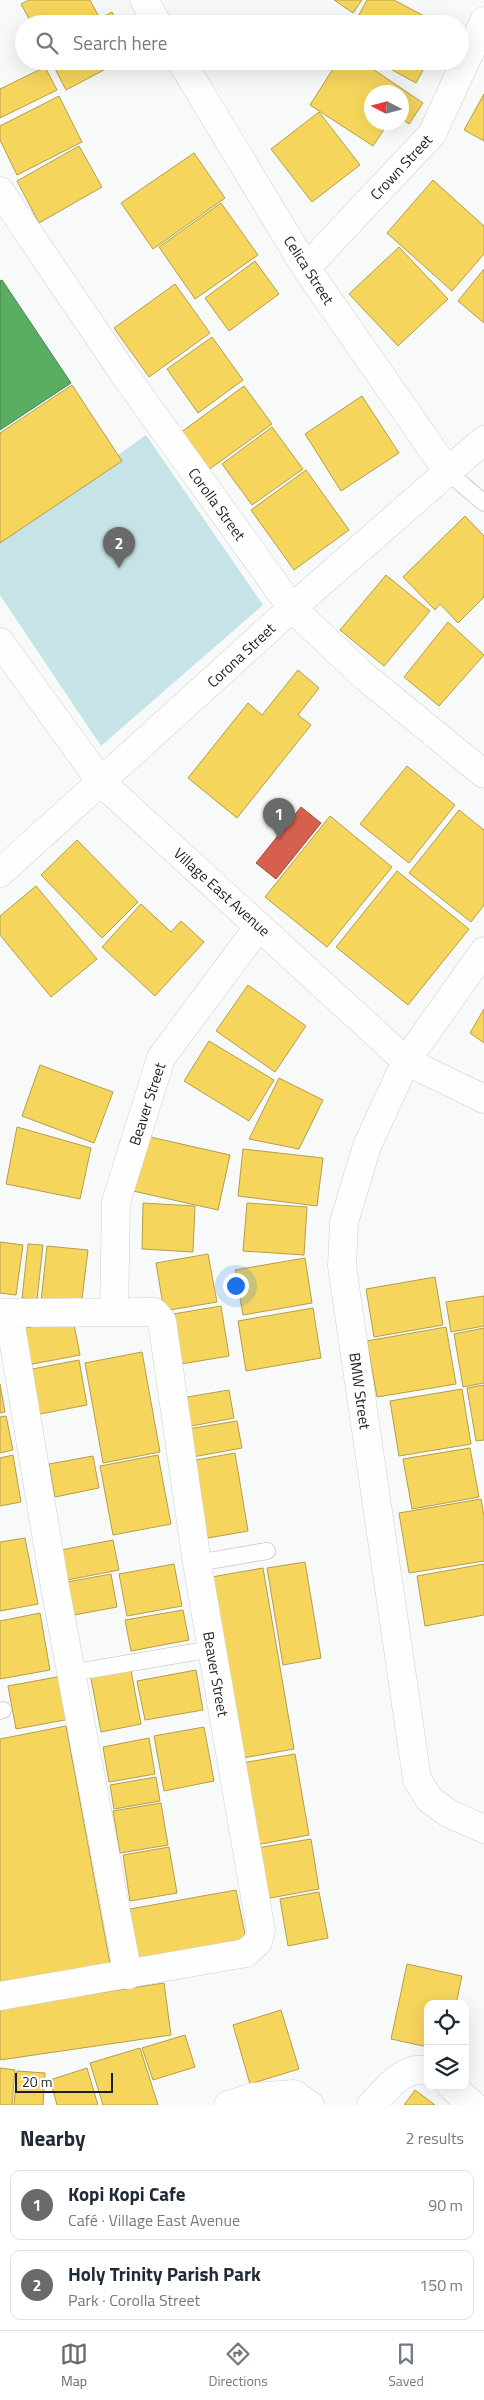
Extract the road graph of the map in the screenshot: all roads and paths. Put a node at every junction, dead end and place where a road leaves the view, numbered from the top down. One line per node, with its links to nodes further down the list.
1 (144, 0): 2 (street)
2 (153, 15)
3 (484, 22): 4 (street, Crown Street)
4 (469, 54)
5 (185, 70): 8 (street, Celica Street)
6 (462, 70): 8 (street, Crown Street)
7 (0, 191): 12 (street, Corolla Street)
8 (306, 268): 10 (street, Celica Street)
9 (484, 440): 10 (street, Corona Street)
10 (448, 472): 11 (lane); 12 (street, Corona Street)
11 (484, 503)
12 (292, 608): 14 (street, Corolla Street); 15 (street, Corona Street)
13 (0, 642): 15 (street, Village East Avenue)
14 (484, 774)
15 (102, 782): 16 (street, Corona Street); 17 (street, Village East Avenue)
16 (0, 873)
17 (259, 926): 19 (street, Village East Avenue); 21 (street, Beaver Street)
18 (484, 951): 19 (street, BMW Street)
19 (406, 1061): 20 (street, Village East Avenue); 27 (street, BMW Street)
20 (484, 1099)
21 (114, 1312): 22 (street, Beaver Street); 24 (street, Beaver Street)
22 (5, 1313): 26 (street, Beaver Street)
23 (268, 1551): 24 (lane)
24 (197, 1563): 25 (street, Beaver Street)
25 (212, 1649): 26 (lane); 28 (street, Beaver Street)
26 (71, 1673): 28 (street, Beaver Street)
27 (484, 1829)
28 (128, 1975): 29 (street, Beaver Street)
29 (0, 1996)
30 (424, 2070): 34 (street)
31 (456, 2090): 35 (street)
32 (228, 2105): 33 (street)
33 (310, 2105)
34 (371, 2105)
35 (473, 2105)

